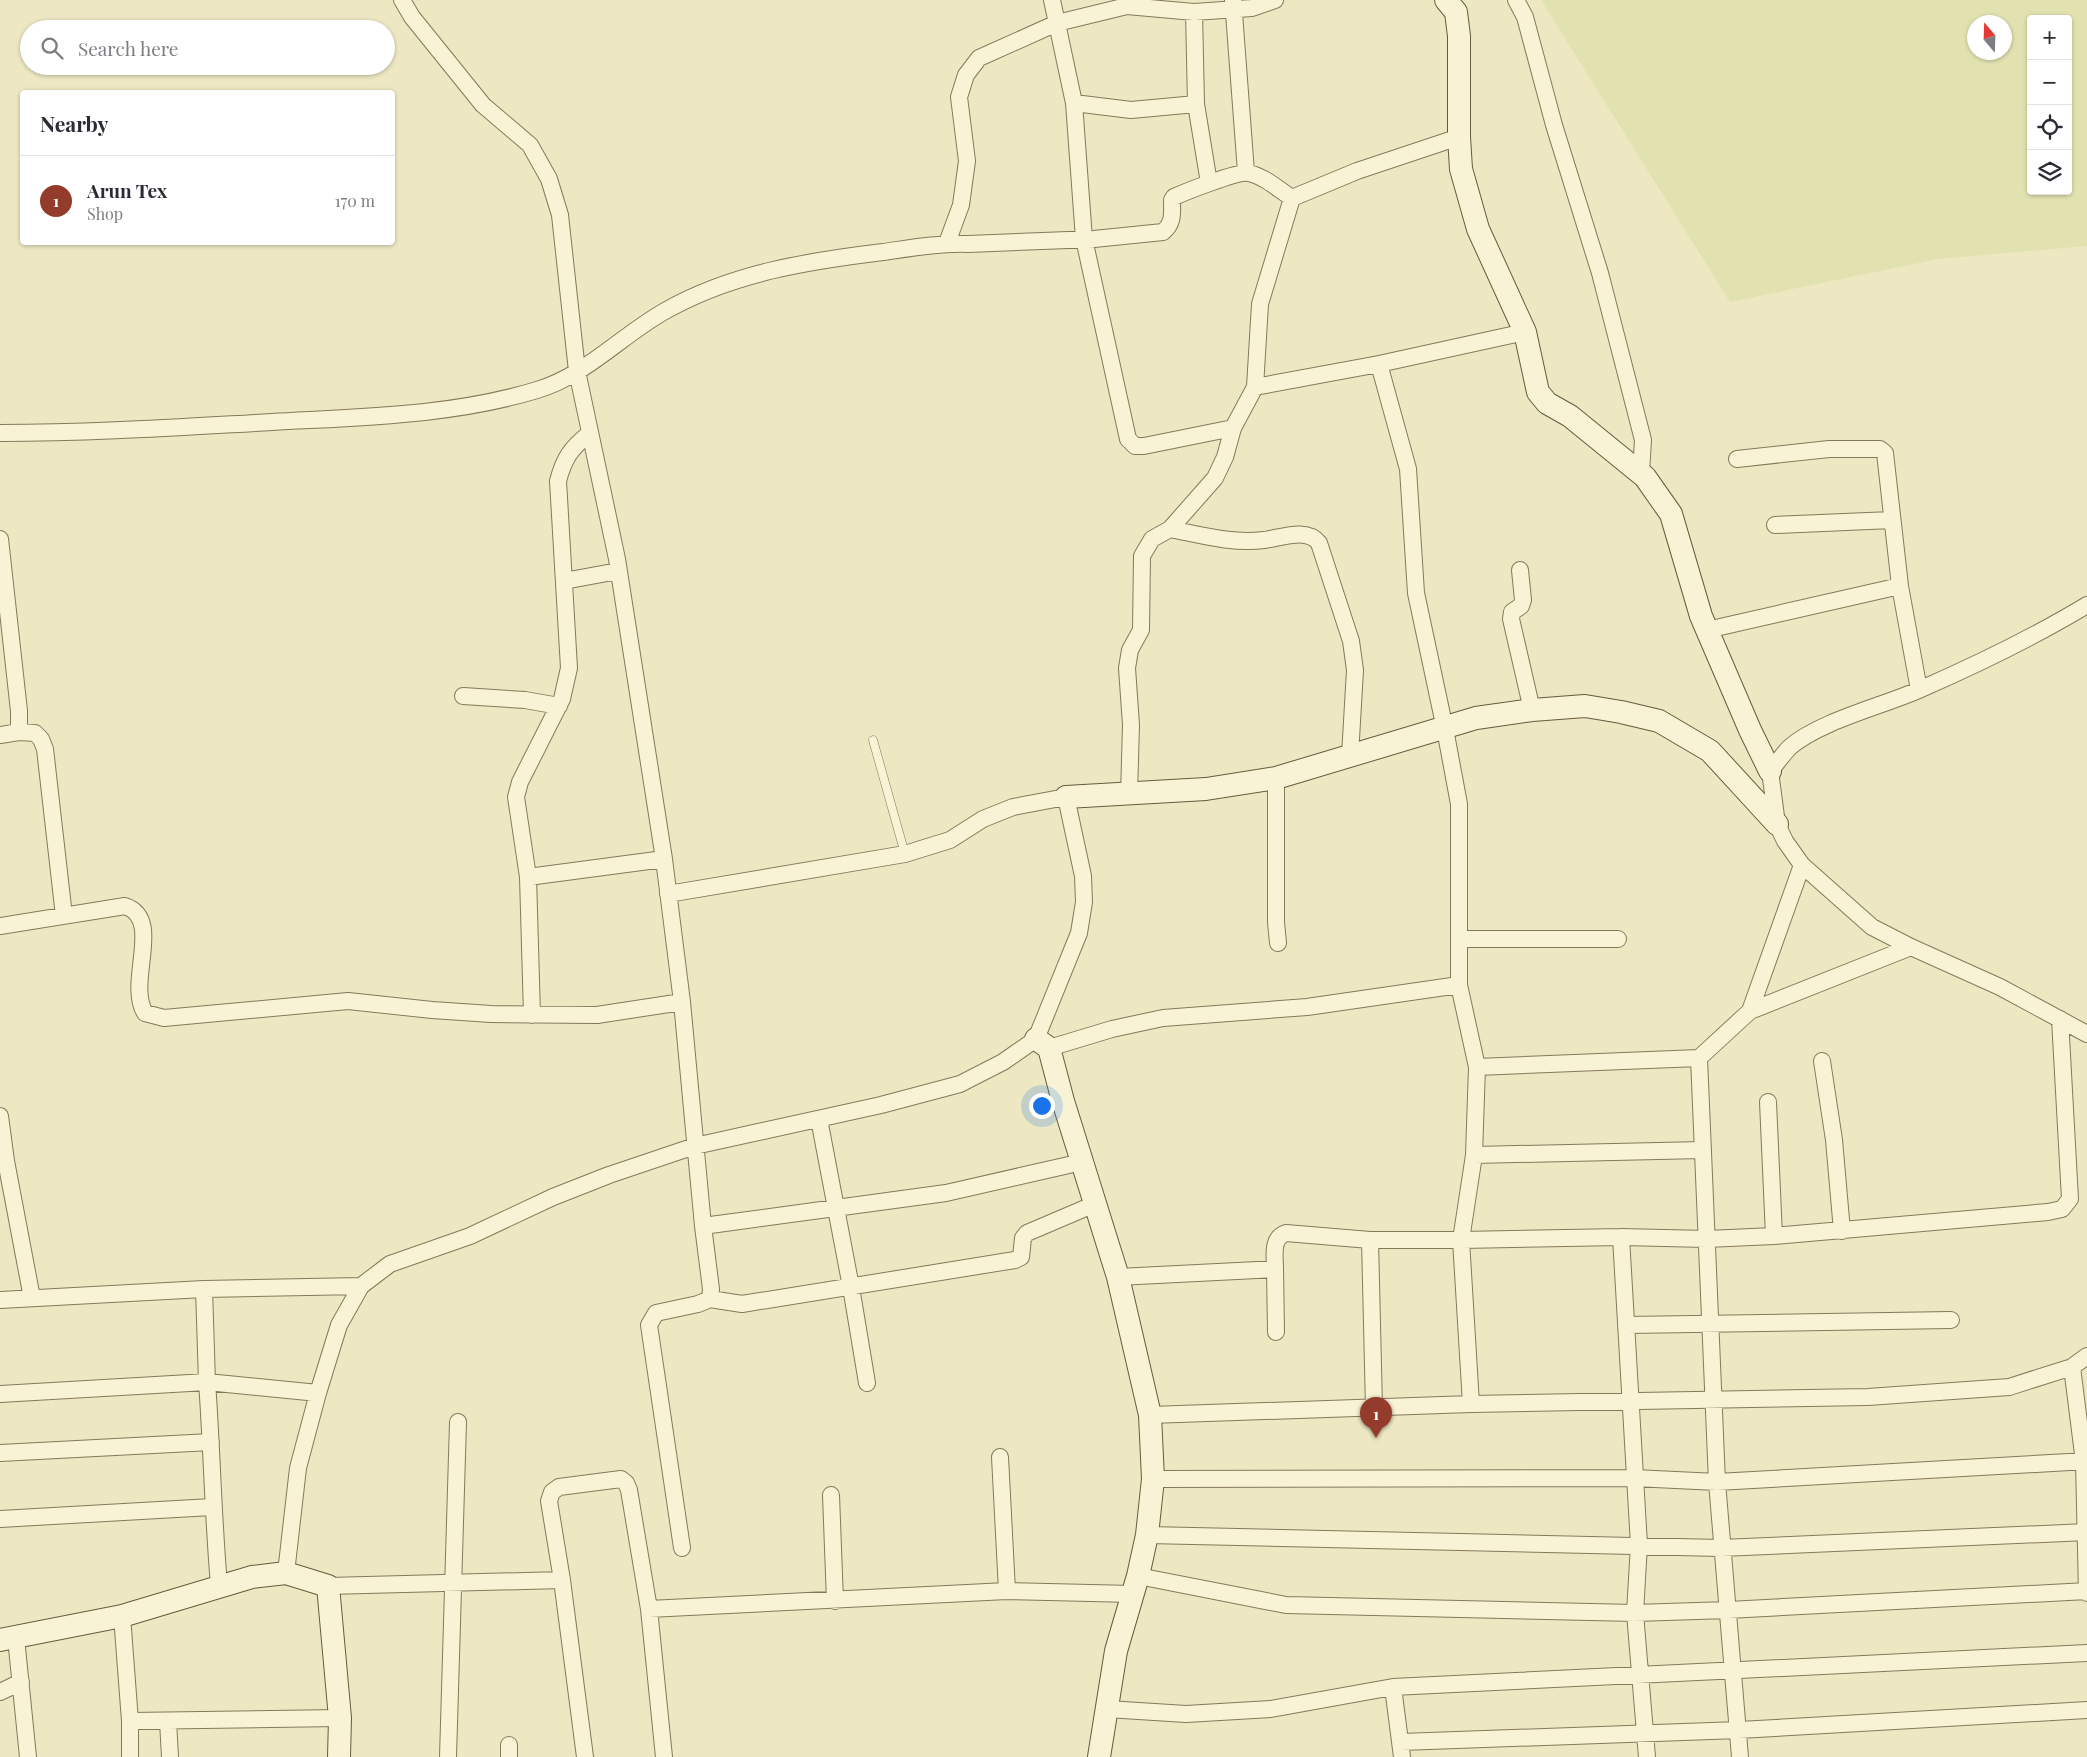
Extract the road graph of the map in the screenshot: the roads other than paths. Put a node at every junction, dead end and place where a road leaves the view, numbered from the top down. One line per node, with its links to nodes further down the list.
1 (402, 0): 20 (street)
2 (1052, 0): 9 (street)
3 (1275, 0): 7 (street)
4 (1446, 0): 12 (street)
5 (1516, 0): 26 (street)
6 (1126, 3): 8 (street); 9 (street)
7 (1233, 5): 8 (street); 13 (street)
8 (1194, 12): 11 (street)
9 (1057, 23): 10 (street); 17 (street)
10 (1074, 103): 11 (street); 16 (street)
11 (1196, 104): 14 (street)
12 (1459, 137): 15 (street); 18 (street)
13 (1246, 172): 14 (street); 15 (street)
14 (1209, 183): 16 (street)
15 (1292, 198): 21 (street)
16 (1084, 239): 17 (street); 22 (street)
17 (947, 243): 20 (street)
18 (1525, 332): 19 (street); 26 (street)
19 (1379, 364): 21 (street); 41 (street)
20 (576, 371): 23 (street); 24 (street)
21 (1255, 387): 22 (street)
22 (1233, 428): 29 (street)
23 (0, 433)
24 (590, 433): 31 (street); 33 (street)
25 (1737, 460): 27 (street)
26 (1641, 473): 36 (street)
27 (1892, 520): 28 (street); 34 (street)
28 (1776, 525)
29 (1170, 529): 45 (street); 48 (street)
30 (0, 539): 42 (street)
31 (618, 570): 33 (street); 52 (street)
32 (1520, 570): 40 (street)
33 (564, 581): 39 (street)
34 (1900, 586): 36 (street); 37 (street)
35 (2087, 604): 37 (street)
36 (1707, 630): 46 (street)
37 (1919, 690): 46 (street)
38 (463, 696): 39 (street)
39 (559, 706): 54 (street)
40 (1532, 710): 41 (street); 50 (street)
41 (1445, 729): 45 (street); 58 (street)
42 (19, 732): 43 (street); 56 (street)
43 (0, 735)
44 (873, 740): 51 (lane)
45 (1350, 756): 47 (street)
46 (1770, 770): 50 (street)
47 (1276, 778): 48 (street); 60 (street)
48 (1129, 795): 49 (street)
49 (1066, 797): 51 (street); 68 (street)
50 (1777, 824): 53 (street)
51 (905, 854): 55 (street)
52 (664, 859): 54 (street); 55 (street)
53 (1802, 865): 61 (street); 64 (street)
54 (528, 877): 65 (street)
55 (668, 894): 63 (street)
56 (64, 916): 57 (street); 65 (street)
57 (0, 926)
58 (1459, 939): 59 (street); 62 (street)
59 (1618, 939)
60 (1278, 943)
61 (1911, 947): 64 (street); 66 (street)
62 (1459, 985): 68 (street); 71 (street)
63 (682, 1002): 65 (street); 75 (street)
64 (1750, 1011): 69 (street)
65 (532, 1015)
66 (2060, 1019): 67 (street); 82 (street)
67 (2087, 1034)
68 (1043, 1044): 74 (street); 78 (street)
69 (1699, 1058): 71 (street); 76 (street)
70 (1822, 1061): 82 (street)
71 (1477, 1067): 77 (street)
72 (1768, 1102): 83 (street)
73 (0, 1116): 93 (street)
74 (819, 1119): 75 (street); 80 (street)
75 (695, 1146): 81 (street); 90 (street)
76 (1703, 1150): 77 (street); 85 (street)
77 (1474, 1155): 87 (street)
78 (1082, 1162): 79 (street); 80 (street)
79 (1095, 1204): 89 (street); 91 (street)
80 (836, 1208): 81 (street); 91 (street)
81 (703, 1226): 94 (street)
82 (1842, 1231): 83 (street)
83 (1774, 1236): 85 (street)
84 (1620, 1237): 85 (street); 87 (street); 98 (street)
85 (1707, 1239): 97 (street)
86 (1370, 1240): 87 (street); 88 (street); 109 (street)
87 (1461, 1240): 108 (street)
88 (1275, 1269): 89 (street); 99 (street)
89 (1118, 1277): 110 (street)
90 (362, 1286): 92 (street); 104 (street)
91 (851, 1287): 94 (street); 103 (street)
92 (204, 1289): 93 (street); 102 (street)
93 (32, 1298): 95 (street)
94 (710, 1299): 125 (street)
95 (0, 1300)
96 (1951, 1320): 97 (street)
97 (1710, 1324): 98 (street); 106 (street)
98 (1626, 1325): 107 (street)
99 (1276, 1332)
100 (2087, 1356): 101 (street)
101 (2072, 1367): 106 (street); 115 (street)
102 (207, 1382): 104 (street); 105 (street); 112 (street)
103 (867, 1383)
104 (318, 1393): 127 (street)
105 (0, 1394)
106 (1714, 1399): 107 (street); 118 (street)
107 (1630, 1402): 108 (street); 116 (street)
108 (1471, 1404): 109 (street)
109 (1374, 1408): 110 (street)
110 (1150, 1415): 117 (street)
111 (458, 1422): 129 (street)
112 (211, 1442): 113 (street); 120 (street)
113 (0, 1453)
114 (1000, 1457): 133 (street)
115 (2085, 1462): 118 (street); 122 (street)
116 (1634, 1478): 117 (street); 118 (street); 124 (street)
117 (1153, 1479): 123 (street)
118 (1717, 1482): 126 (street)
119 (831, 1495): 135 (street)
120 (212, 1507): 121 (street); 130 (street)
121 (0, 1519)
122 (2086, 1532): 126 (street); 134 (street)
123 (1147, 1535): 124 (street); 131 (street)
124 (1638, 1545): 126 (street); 138 (street)
125 (682, 1548)
126 (1722, 1548): 137 (street)
127 (286, 1573): 130 (street); 132 (street)
128 (562, 1580): 129 (street); 136 (street); 160 (street)
129 (454, 1582): 132 (street); 159 (street)
130 (219, 1585): 139 (street)
131 (1135, 1585): 133 (street); 138 (street); 147 (street)
132 (328, 1586): 149 (street)
133 (1007, 1591): 135 (street)
134 (2087, 1592): 137 (street)
135 (835, 1601): 136 (street)
136 (649, 1609): 161 (street)
137 (1728, 1610): 138 (street); 142 (street)
138 (1636, 1613): 143 (street)
139 (122, 1616): 140 (street); 151 (street)
140 (8, 1639): 144 (street)
141 (2087, 1653): 142 (street)
142 (1734, 1672): 143 (street); 152 (street)
143 (1642, 1675): 145 (street); 153 (street)
144 (21, 1682): 146 (street); 155 (street)
145 (1393, 1687): 147 (street); 154 (street)
146 (0, 1692)
147 (1106, 1709): 162 (street)
148 (2087, 1710): 152 (street)
149 (340, 1718): 150 (street); 158 (street)
150 (168, 1721): 151 (street); 157 (street)
151 (130, 1722): 156 (street)
152 (1738, 1730): 153 (street); 164 (street)
153 (1646, 1734): 154 (street); 163 (street)
154 (1402, 1749)
155 (28, 1757)
156 (130, 1757)
157 (170, 1757)
158 (339, 1757)
159 (448, 1757)
160 (585, 1757)
161 (664, 1757)
162 (1100, 1757)
163 (1648, 1757)
164 (1740, 1757)

